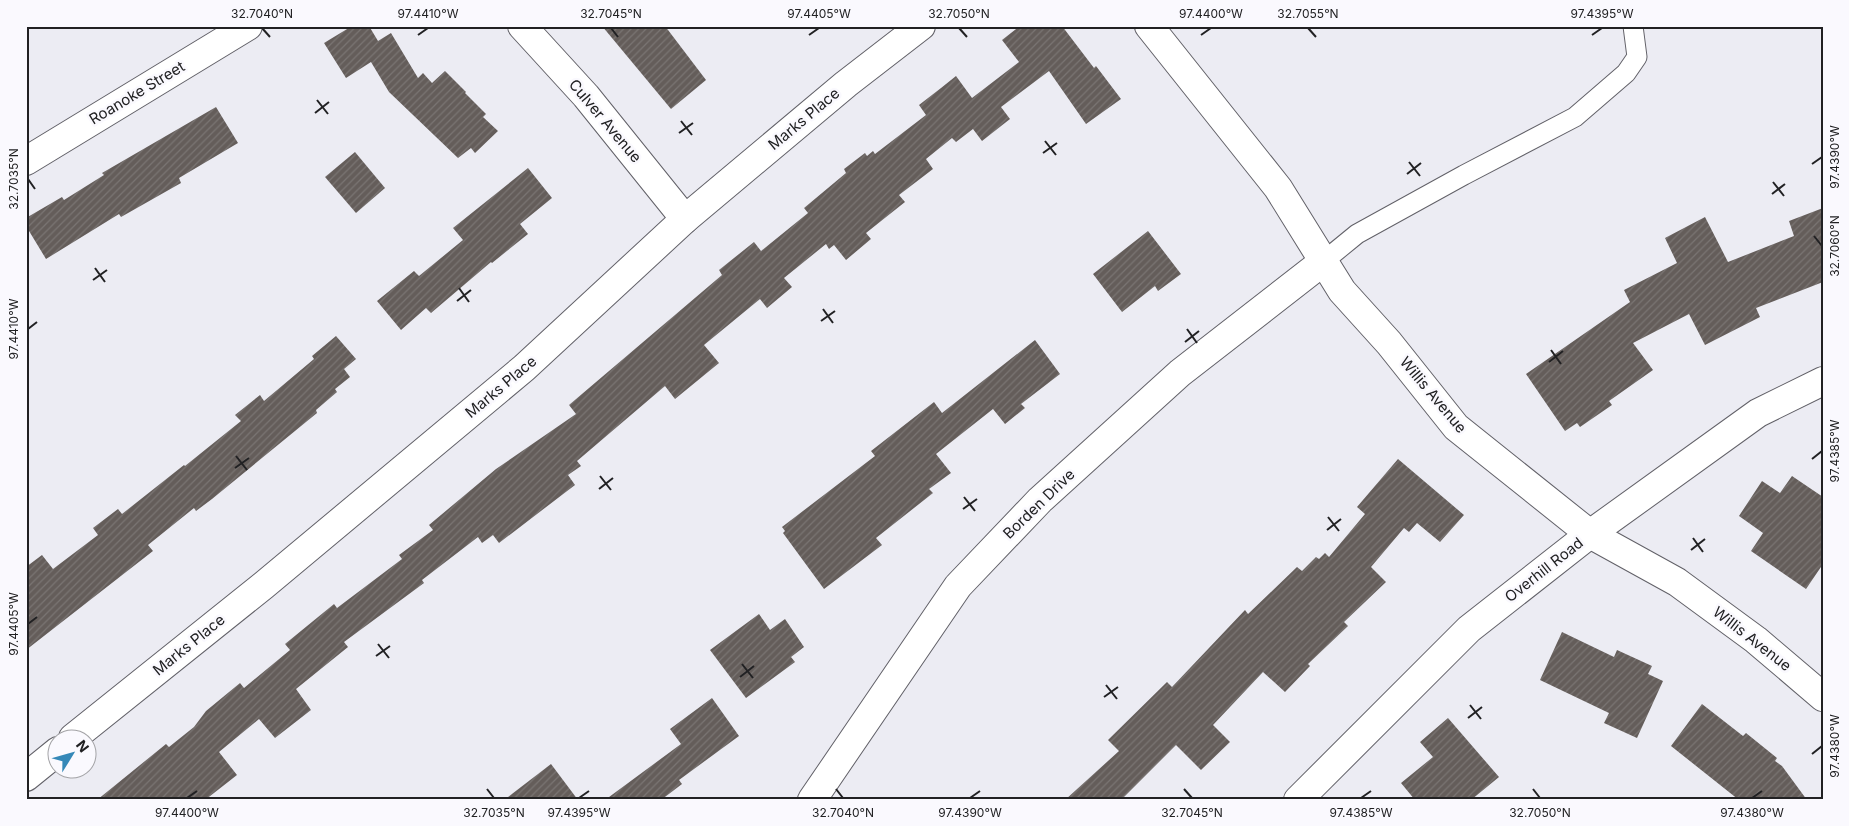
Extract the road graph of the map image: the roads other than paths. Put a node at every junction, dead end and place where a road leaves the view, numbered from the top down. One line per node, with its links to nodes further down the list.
1 (248, 26): 6 (street, Roanoke Street)
2 (522, 26): 7 (street, Culver Avenue)
3 (921, 26): 7 (street, Marks Place)
4 (1149, 26): 8 (street, Willis Avenue)
5 (1633, 26): 8 (lane)
6 (26, 161)
7 (685, 219): 12 (street, Marks Place)
8 (1324, 261): 10 (street, Willis Avenue); 15 (street, Borden Drive)
9 (1823, 381): 10 (street, Overhill Road)
10 (1590, 534): 11 (street, Willis Avenue); 16 (street, Overhill Road)
11 (1823, 697)
12 (85, 728)
13 (48, 759): 14 (street)
14 (26, 777)
15 (812, 800)
16 (1298, 800)

